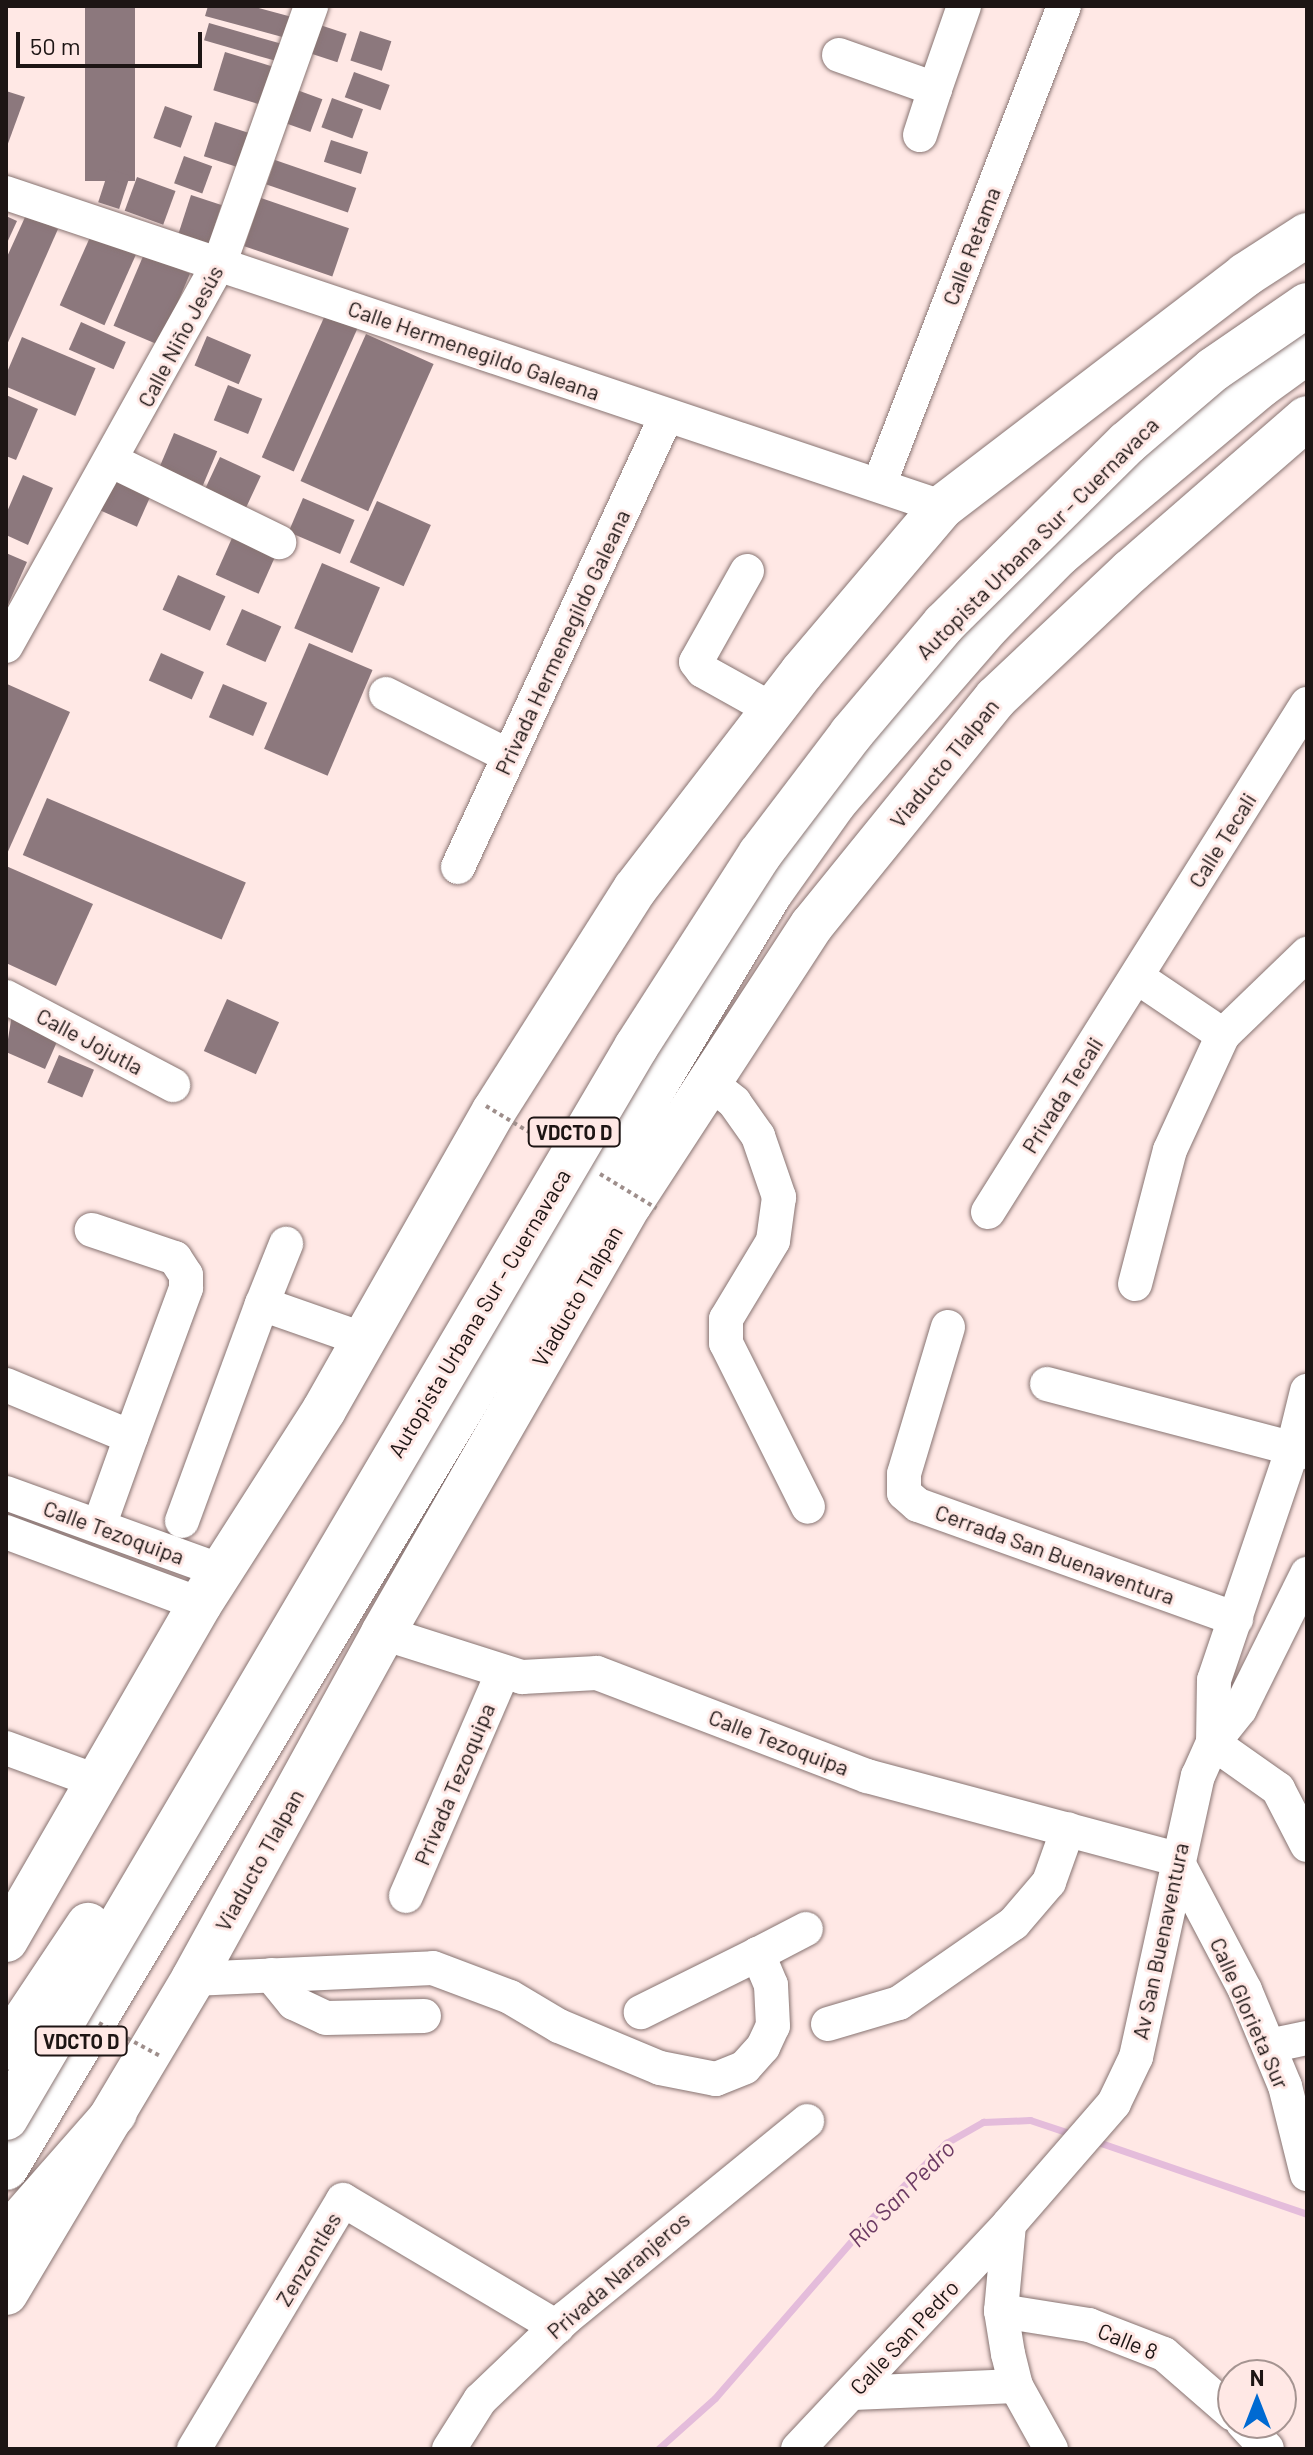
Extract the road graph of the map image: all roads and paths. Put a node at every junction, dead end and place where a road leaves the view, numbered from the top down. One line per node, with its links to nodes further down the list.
1 (311, 6): 9 (street, Calle Niño Jesús)
2 (964, 6): 5 (street)
3 (1064, 6): 16 (street, Calle Retama)
4 (839, 55): 5 (street)
5 (935, 89): 6 (street)
6 (920, 135)
7 (6, 193): 9 (street, Calle Hermenegildo Galeana)
8 (1307, 235): 17 (main road)
9 (220, 262): 13 (street, Calle Hermenegildo Galeana); 15 (street, Calle Niño Jesús)
10 (1307, 304): 57 (main road, Autopista Urbana Sur - Cuernavaca, bridge); 73 (main road, VDCTO D)
11 (1307, 340): 77 (main road, Autopista Urbana Sur - Cuernavaca)
12 (1307, 352): 78 (main road, Viaducto Tlalpan / VDCTO D)
13 (666, 417): 16 (street, Calle Hermenegildo Galeana); 24 (street, Privada Hermenegildo Galeana)
14 (1307, 418): 30 (main road, Viaducto Tlalpan)
15 (112, 461): 18 (street); 20 (street, Calle Niño Jesús)
16 (879, 485): 17 (street, Calle Hermenegildo Galeana)
17 (942, 507): 23 (main road)
18 (279, 542)
19 (747, 571): 23 (street)
20 (13, 644)
21 (386, 694): 24 (street)
22 (1307, 704): 27 (street, Calle Tecali)
23 (773, 710): 38 (main road)
24 (509, 756): 25 (street, Privada Hermenegildo Galeana)
25 (458, 867)
26 (1307, 954): 29 (street)
27 (1137, 977): 29 (street); 32 (street, Privada Tecali)
28 (6, 997): 31 (street, Calle Jojutla)
29 (1223, 1035): 35 (street)
30 (710, 1083): 45 (street); 52 (main road, Viaducto Tlalpan)
31 (173, 1085)
32 (988, 1212)
33 (92, 1230): 42 (street)
34 (286, 1244): 36 (street)
35 (1135, 1284)
36 (262, 1304): 38 (street); 46 (street)
37 (948, 1327): 51 (street, Cerrada San Buenaventura)
38 (362, 1339): 50 (main road)
39 (1047, 1384): 43 (street)
40 (6, 1385): 42 (street)
41 (1307, 1391): 43 (street)
42 (131, 1437): 47 (street)
43 (1300, 1450): 51 (street)
44 (6, 1493): 47 (street, Calle Tezoquipa)
45 (808, 1507)
46 (182, 1521)
47 (99, 1526): 50 (street, Calle Tezoquipa)
48 (6, 1532): 50 (street, Calle Tezoquipa)
49 (1307, 1574): 54 (street)
50 (211, 1587): 56 (main road)
51 (1236, 1619): 54 (street)
52 (383, 1633): 53 (street, Calle Tezoquipa); 66 (main road, Viaducto Tlalpan)
53 (503, 1672): 58 (street, Calle Tezoquipa); 61 (street, Privada Tezoquipa)
54 (1213, 1743): 59 (street); 60 (street, Av San Buenaventura)
55 (6, 1748): 56 (street)
56 (99, 1782): 63 (main road)
57 (185, 1811): 72 (main road, bridge); 75 (main road, Autopista Urbana Sur - Cuernavaca, bridge)
58 (1068, 1829): 60 (street, Calle Tezoquipa); 69 (street)
59 (1307, 1845)
60 (1176, 1859): 71 (street, Calle Glorieta Sur); 80 (street, Av San Buenaventura)
61 (406, 1896)
62 (806, 1929): 64 (street)
63 (6, 1940)
64 (758, 1954): 65 (street); 67 (street)
65 (271, 1975): 66 (street); 68 (street)
66 (193, 1979): 74 (main road, Viaducto Tlalpan)
67 (641, 2012)
68 (424, 2016)
69 (828, 2024)
70 (1307, 2038): 71 (street)
71 (1269, 2046): 79 (street, Calle Glorieta Sur)
72 (6, 2048)
73 (6, 2095)
74 (115, 2113): 81 (main road); 82 (main road, Viaducto Tlalpan)
75 (6, 2118)
76 (807, 2121): 84 (street, Privada Naranjeros)
77 (6, 2153)
78 (6, 2168)
79 (1307, 2174)
80 (1009, 2224): 83 (street); 86 (street, Calle San Pedro)
81 (6, 2237)
82 (6, 2293)
83 (1001, 2311): 85 (street); 87 (street, Calle 8)
84 (557, 2327): 88 (street, Zenzontles); 89 (street, Privada Naranjeros)
85 (1016, 2386): 86 (street); 91 (street)
86 (853, 2393): 90 (street, Calle San Pedro)
87 (1217, 2400)
88 (194, 2449)
89 (449, 2449)
90 (798, 2449)
91 (1051, 2449)

